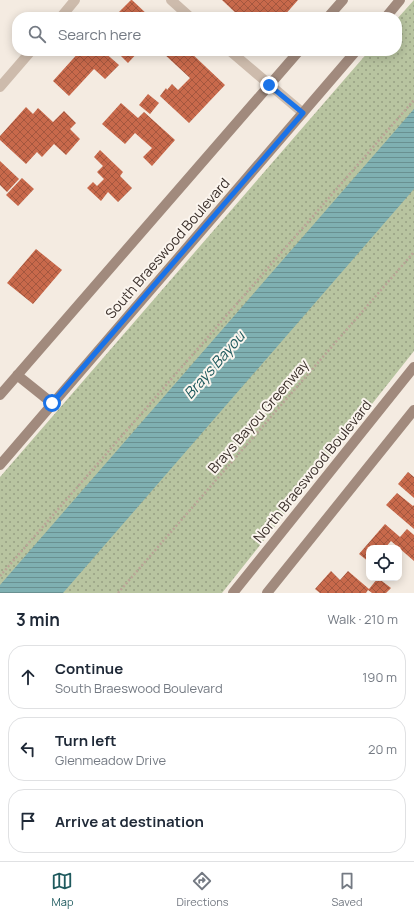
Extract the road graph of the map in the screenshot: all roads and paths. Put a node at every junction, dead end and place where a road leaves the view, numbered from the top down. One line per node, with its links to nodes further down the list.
1 (76, 0): 5 (street)
2 (171, 0): 6 (street)
3 (343, 0): 7 (main road)
4 (400, 0): 8 (main road)
5 (65, 12)
6 (184, 12)
7 (332, 12)
8 (390, 12)
9 (27, 56): 14 (street)
10 (236, 56): 13 (street)
11 (295, 56): 13 (main road)
12 (352, 56): 16 (main road, South Braeswood Boulevard)
13 (269, 85): 16 (street); 19 (main road)
14 (0, 87)
15 (414, 100): 24 (path)
16 (303, 113): 21 (main road, South Braeswood Boulevard)
17 (414, 252): 25 (path, Brays Bayou Greenway)
18 (414, 367): 26 (main road, North Braeswood Boulevard)
19 (17, 375): 20 (main road); 21 (main road)
20 (0, 395)
21 (52, 403): 23 (main road, South Braeswood Boulevard)
22 (414, 410): 27 (main road)
23 (0, 465)
24 (0, 576)
25 (118, 593)
26 (233, 593)
27 (267, 593)

